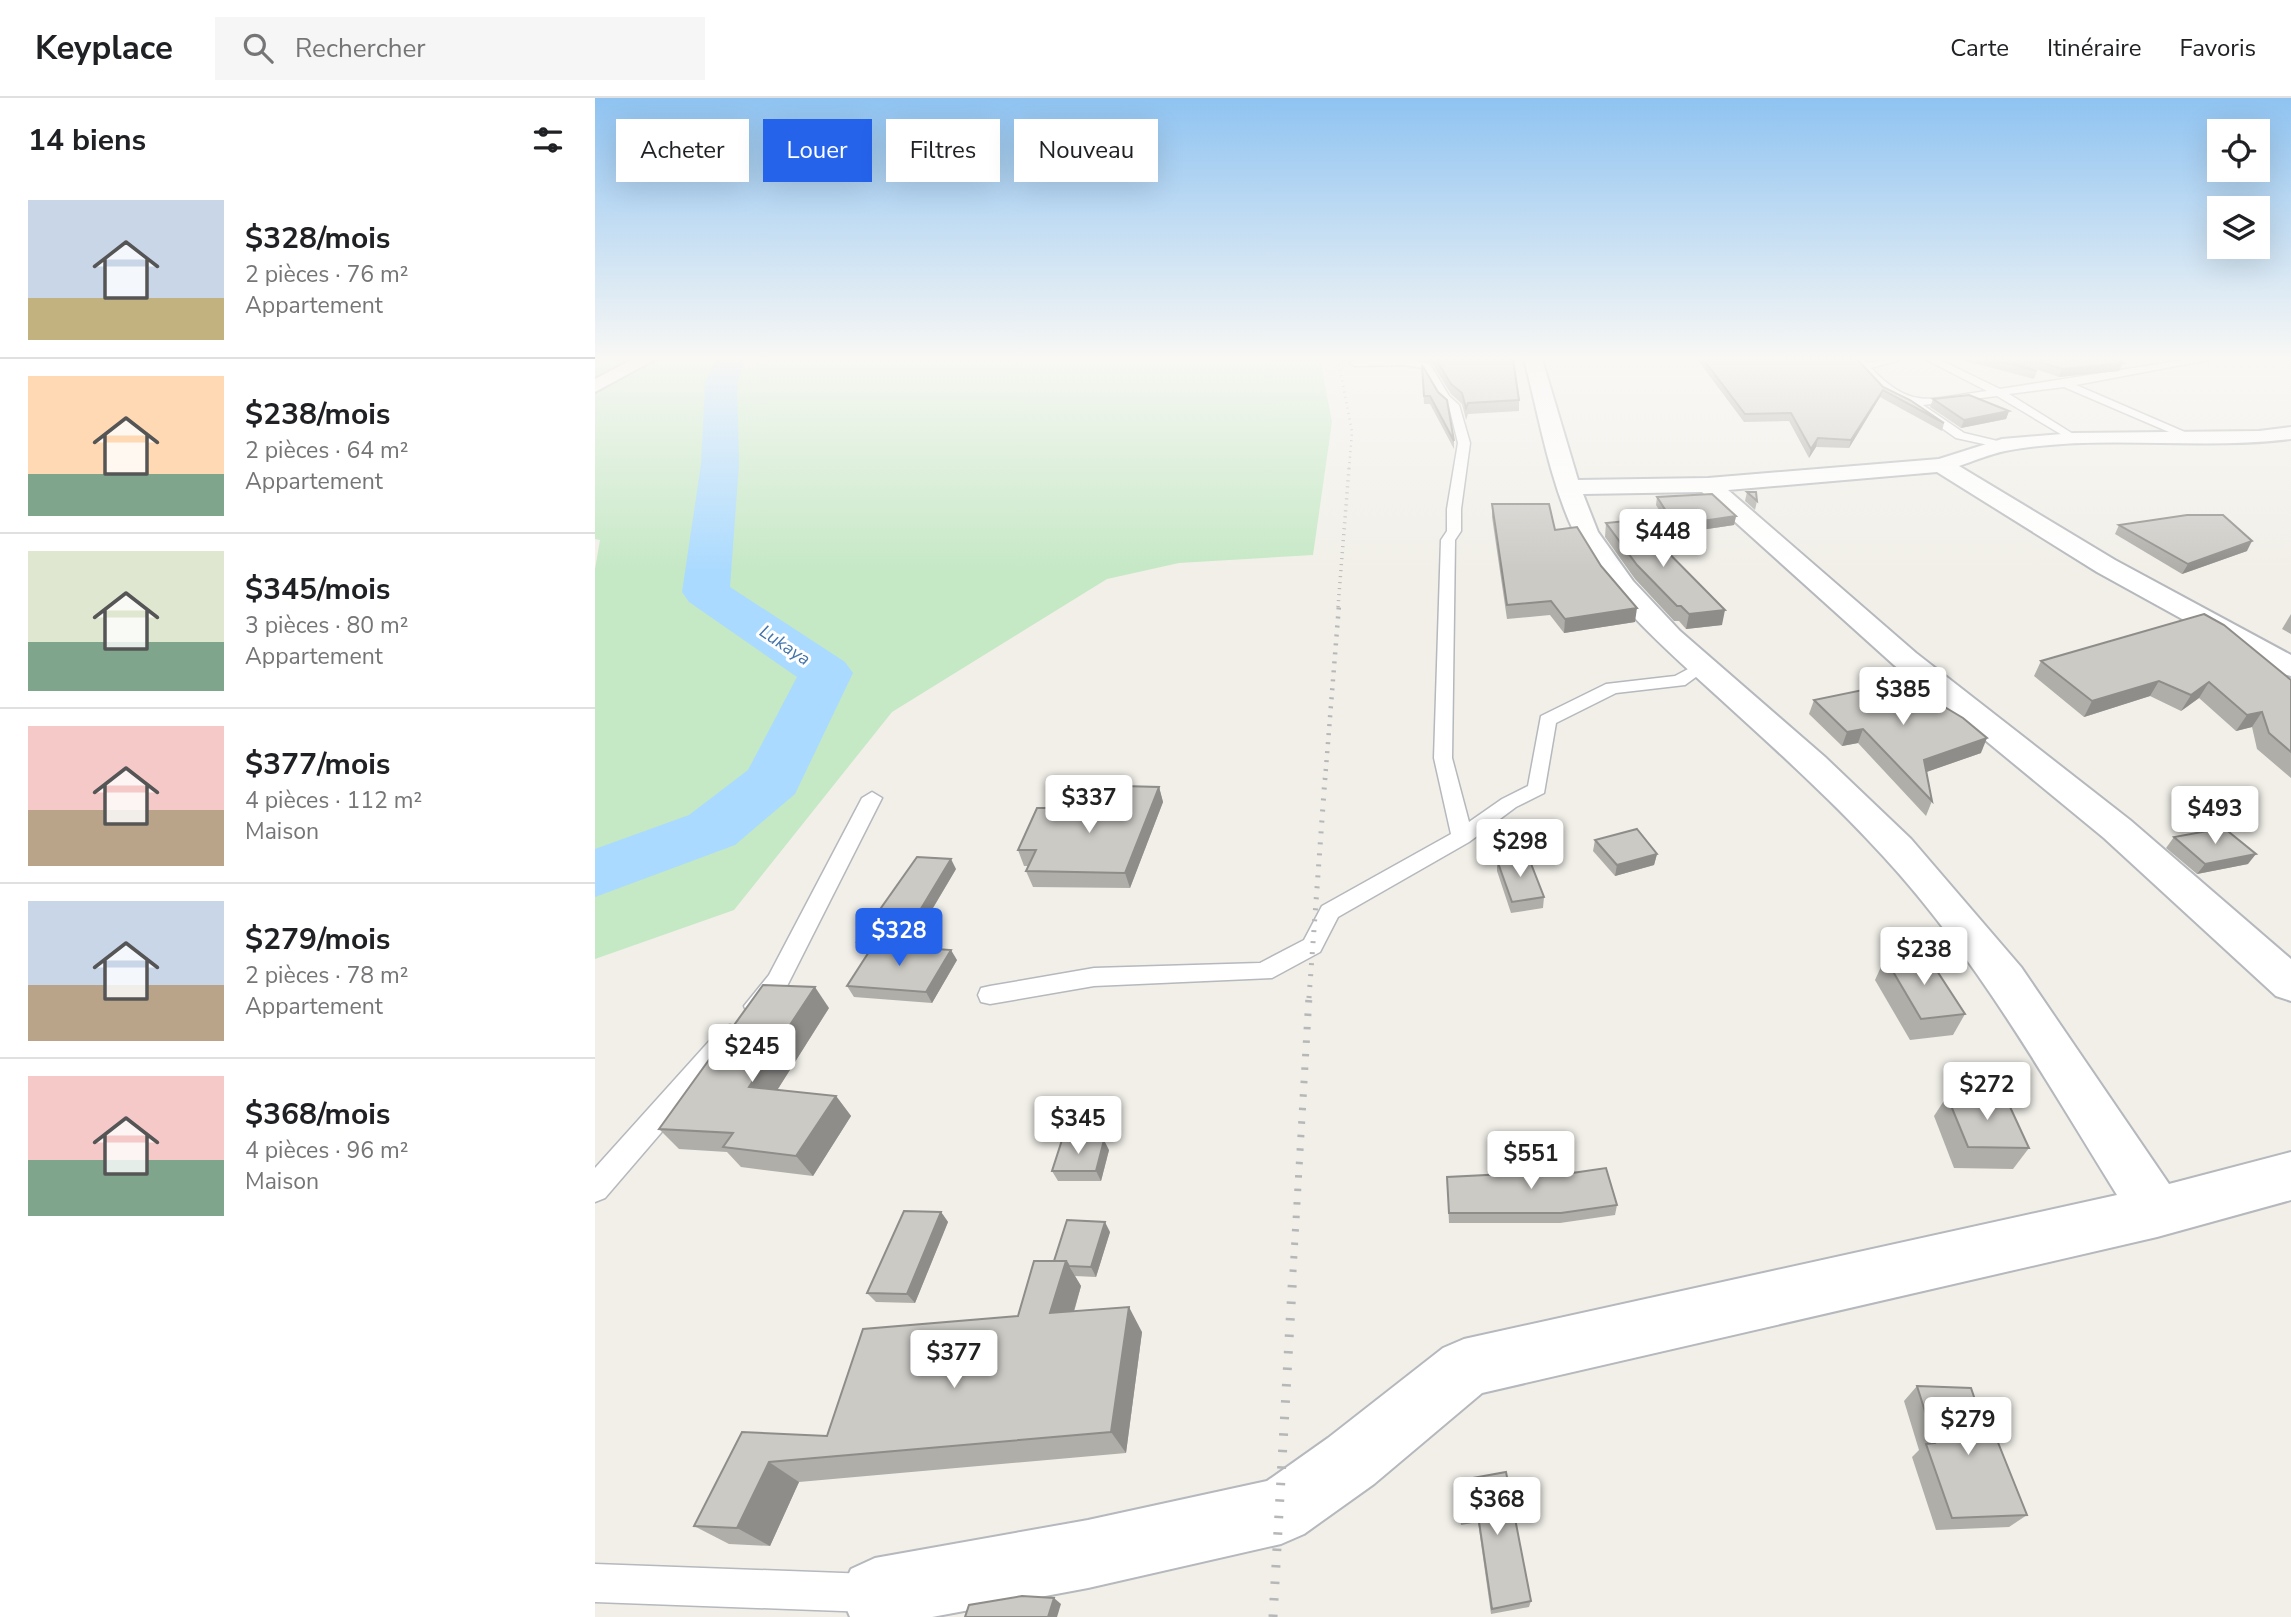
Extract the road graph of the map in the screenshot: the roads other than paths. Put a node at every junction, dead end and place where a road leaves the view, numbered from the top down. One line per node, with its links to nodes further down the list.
1 (1461, 430): 16 (lane)
2 (1553, 430): 12 (street)
3 (1950, 430): 9 (lane)
4 (2059, 430): 8 (lane)
5 (2171, 430): 7 (lane)
6 (2291, 433): 7 (street)
7 (2190, 438): 8 (street)
8 (2074, 439): 9 (street)
9 (2003, 445): 10 (street)
10 (1941, 465): 11 (street); 14 (street)
11 (1708, 485): 12 (street); 17 (street)
12 (1569, 487): 13 (street)
13 (1703, 667): 16 (lane); 21 (street)
14 (2291, 667)
15 (872, 798): 20 (lane)
16 (1462, 837): 18 (lane)
17 (2291, 984)
18 (990, 995)
19 (2291, 1176): 21 (street)
20 (595, 1189)
21 (2157, 1212): 23 (street)
22 (595, 1583): 23 (lane)
23 (875, 1593)

